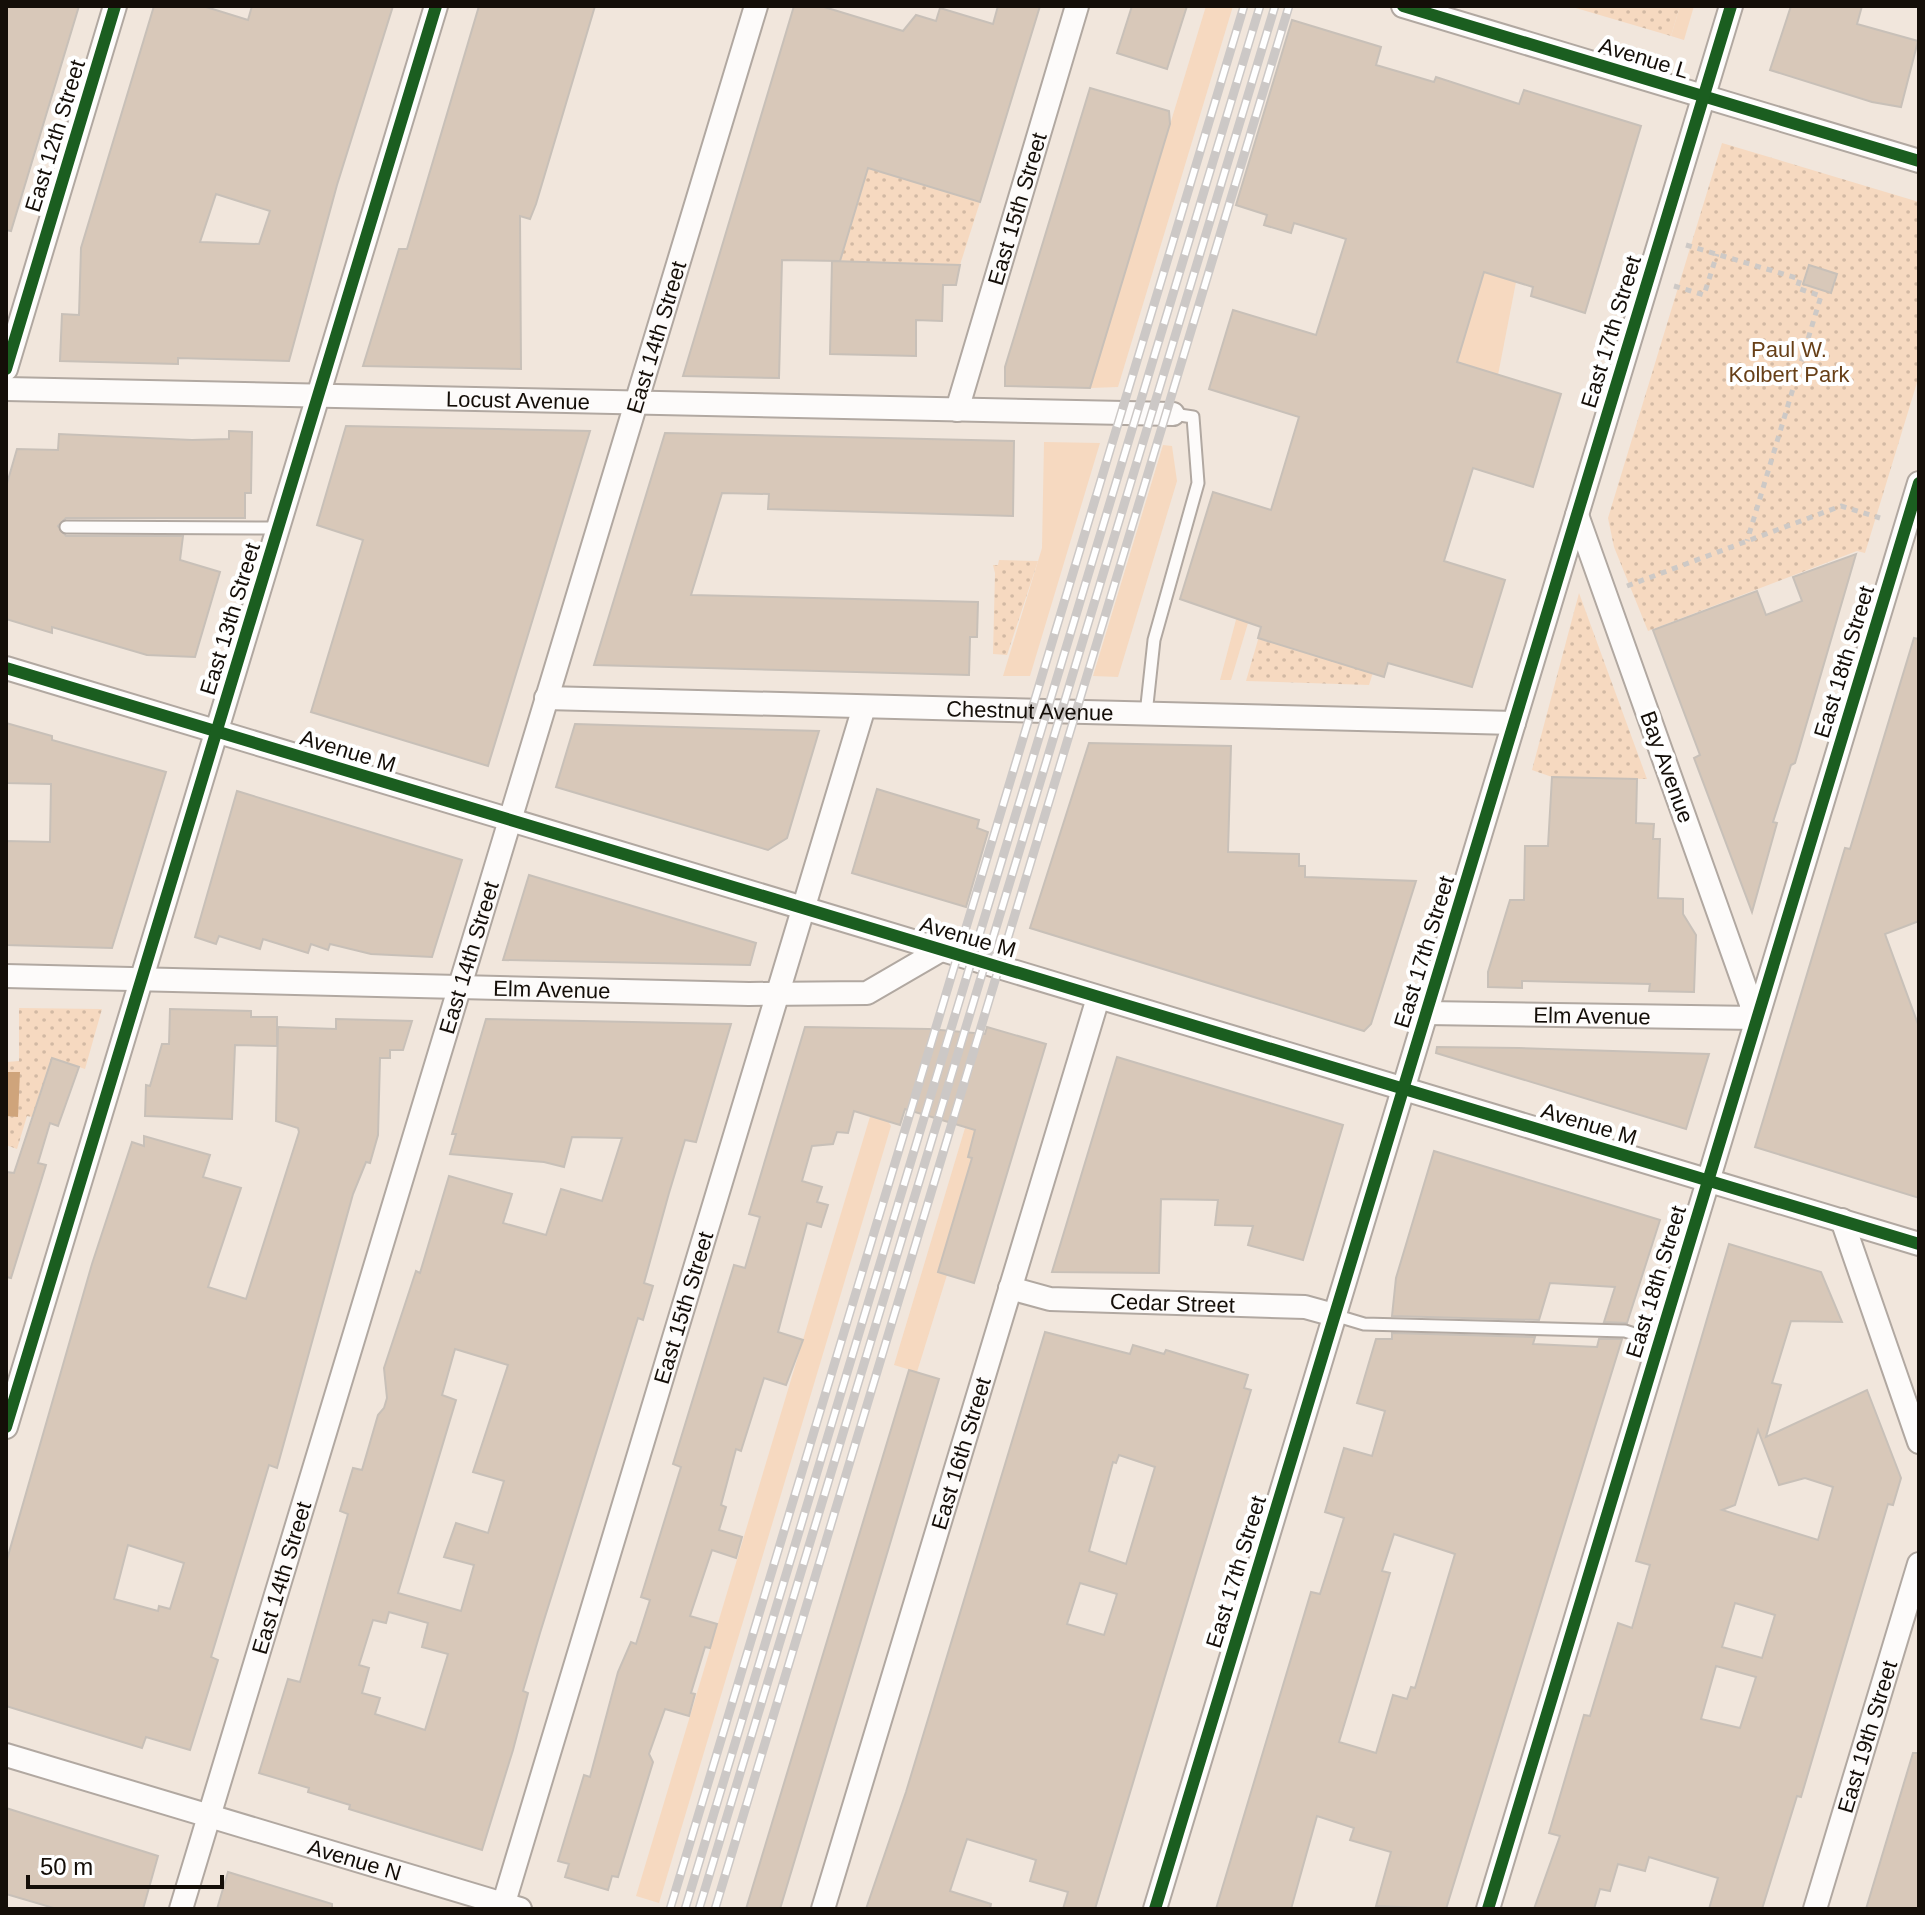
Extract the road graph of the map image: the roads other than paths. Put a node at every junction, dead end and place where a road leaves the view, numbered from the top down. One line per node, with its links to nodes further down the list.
1 (115, 6): 9 (street, East 12th Street)
2 (436, 6): 11 (street, East 13th Street)
3 (756, 6): 12 (street, East 14th Street)
4 (1077, 6): 13 (street, East 15th Street)
5 (1403, 6): 7 (street, Avenue L)
6 (1731, 6): 7 (street, East 17th Street)
7 (1704, 96): 8 (street, Avenue L); 16 (street, East 17th Street)
8 (1919, 161)
9 (6, 369)
10 (6, 389): 11 (street, Locust Avenue)
11 (318, 396): 12 (street, Locust Avenue); 18 (street, East 13th Street)
12 (636, 403): 13 (street, Locust Avenue); 22 (street, East 14th Street)
13 (957, 410): 14 (street, Locust Avenue)
14 (1173, 414): 24 (lane)
15 (1919, 483): 36 (street, East 18th Street)
16 (1577, 515): 25 (street, East 17th Street); 36 (street, Bay Avenue)
17 (66, 527): 18 (lane)
18 (278, 528): 26 (street, East 13th Street)
19 (6, 668): 21 (street, Avenue M)
20 (6, 681): 21 (street)
21 (50, 682): 26 (street, Avenue M)
22 (546, 698): 23 (street, Chestnut Avenue); 27 (street, East 14th Street)
23 (864, 707): 24 (street, Chestnut Avenue); 28 (street, East 15th Street)
24 (1146, 714): 25 (street, Chestnut Avenue)
25 (1514, 723): 35 (street, East 17th Street)
26 (216, 732): 27 (street, Avenue M); 31 (street, East 13th Street)
27 (509, 820): 28 (street, Avenue M); 32 (street, East 14th Street)
28 (803, 909): 29 (street, Avenue M); 33 (street, East 15th Street)
29 (941, 950): 33 (street, Elm Avenue); 34 (street, Avenue M)
30 (6, 976): 31 (street, Elm Avenue)
31 (140, 980): 32 (street, Elm Avenue); 44 (street, East 13th Street)
32 (458, 987): 33 (street, Elm Avenue); 48 (street, East 14th Street)
33 (777, 995): 49 (street, East 15th Street)
34 (1098, 998): 37 (street, Avenue M); 41 (street, East 16th Street)
35 (1426, 1013): 36 (street, Elm Avenue); 37 (street, East 17th Street)
36 (1756, 1018): 38 (street, East 18th Street)
37 (1402, 1089): 38 (street, Avenue M); 42 (street, East 17th Street)
38 (1708, 1180): 39 (street, Avenue M); 43 (street, East 18th Street)
39 (1842, 1220): 40 (street, Avenue M); 45 (street)
40 (1919, 1244)
41 (1010, 1288): 42 (street, Cedar Street); 51 (street, East 16th Street)
42 (1334, 1315): 43 (lane); 52 (street, East 17th Street)
43 (1659, 1342): 53 (street, East 18th Street)
44 (6, 1427)
45 (1919, 1442)
46 (1919, 1564): 54 (street, East 19th Street)
47 (6, 1755): 48 (street, Avenue N)
48 (209, 1816): 49 (street, Avenue N); 50 (street, East 14th Street)
49 (508, 1907)
50 (181, 1909)
51 (823, 1909)
52 (1155, 1909)
53 (1488, 1909)
54 (1815, 1909)

